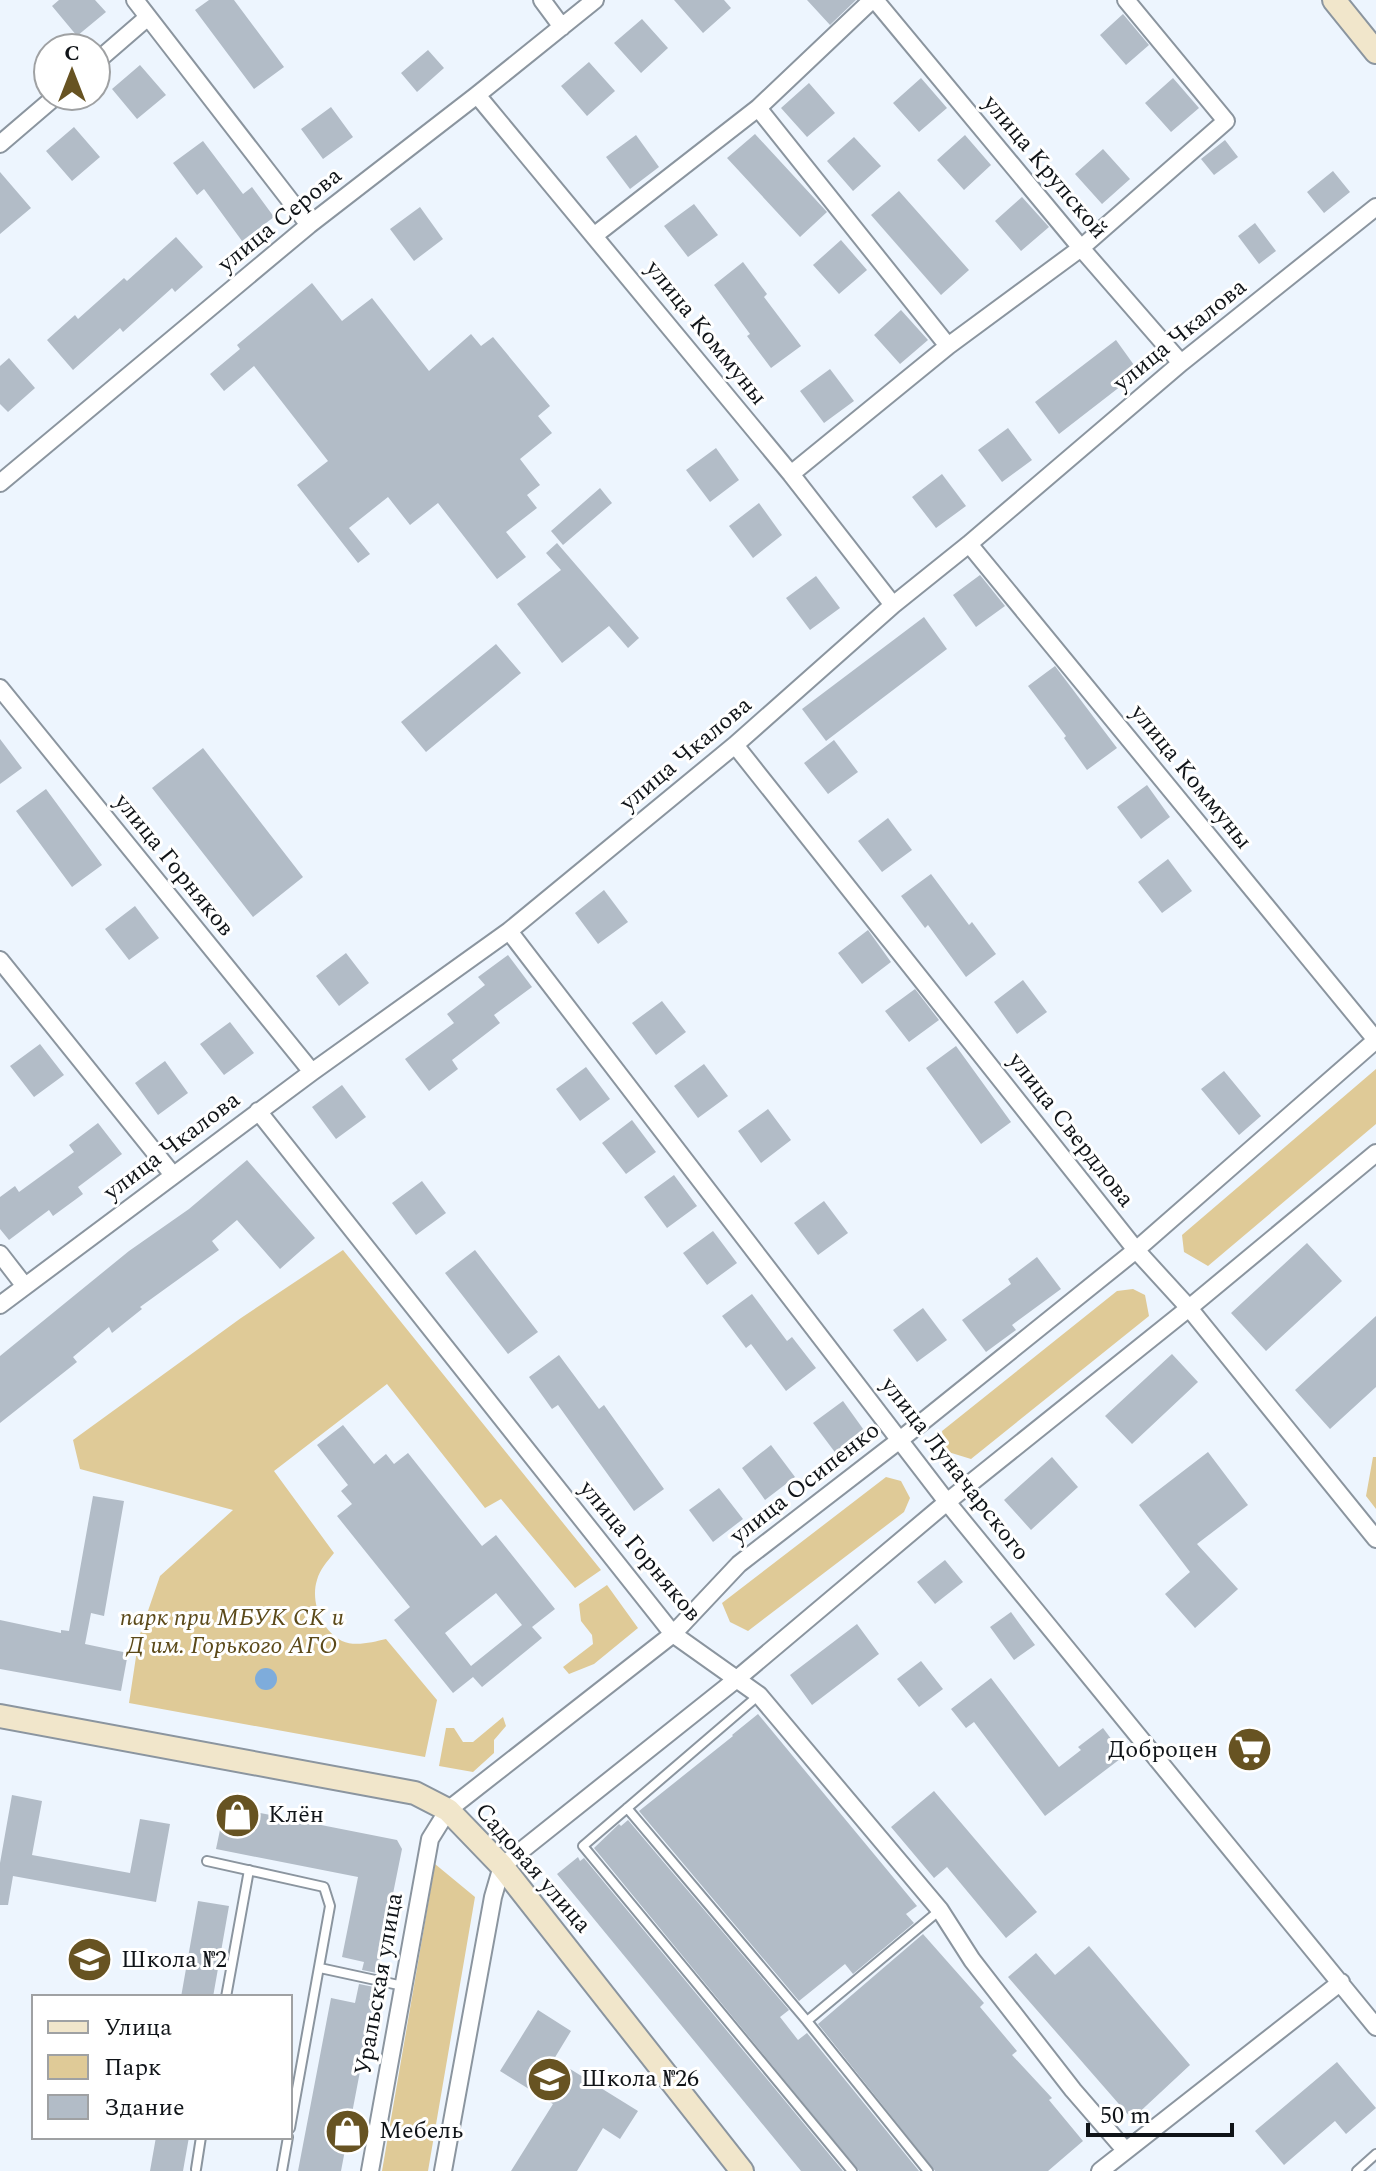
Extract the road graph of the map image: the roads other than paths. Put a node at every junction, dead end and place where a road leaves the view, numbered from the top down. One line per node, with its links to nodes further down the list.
1 (135, 0): 7 (street)
2 (542, 0): 8 (street)
3 (595, 0): 8 (street, улица Серова)
4 (874, 0): 12 (street); 18 (street, улица Крупской)
5 (1126, 0): 18 (street)
6 (1334, 0): 10 (street)
7 (148, 17): 9 (street); 16 (street)
8 (562, 27): 11 (street, улица Серова)
9 (112, 48)
10 (1376, 52)
11 (477, 95): 16 (street, улица Серова); 17 (street, улица Коммуны)
12 (758, 108): 17 (street); 19 (street)
13 (37, 112): 14 (street)
14 (0, 144)
15 (1376, 207): 20 (street, улица Чкалова)
16 (309, 225): 22 (street, улица Серова)
17 (595, 235): 21 (street, улица Коммуны)
18 (1081, 248): 19 (street); 20 (street, улица Крупской)
19 (948, 346): 21 (street)
20 (1181, 363): 23 (street, улица Чкалова)
21 (791, 474): 24 (street, улица Коммуны)
22 (0, 483)
23 (969, 544): 24 (street, улица Чкалова); 29 (street, улица Коммуны)
24 (893, 605): 26 (street, улица Чкалова)
25 (0, 688): 30 (street, улица Горняков)
26 (735, 745): 27 (street, улица Чкалова); 34 (street, улица Свердлова)
27 (509, 931): 30 (street, улица Чкалова); 39 (street, улица Луначарского)
28 (0, 960): 33 (street)
29 (1376, 1040): 34 (street, улица Осипенко)
30 (312, 1072): 31 (street, улица Чкалова)
31 (258, 1111): 33 (street, улица Чкалова); 42 (street, улица Горняков)
32 (1376, 1153): 38 (street)
33 (173, 1175): 36 (street, улица Чкалова)
34 (1136, 1250): 38 (street, улица Свердлова); 39 (street, улица Осипенко)
35 (0, 1254): 36 (street)
36 (24, 1285): 37 (street, улица Чкалова)
37 (0, 1305)
38 (1189, 1308): 40 (street); 41 (street, улица Свердлова)
39 (901, 1439): 40 (street, улица Луначарского); 42 (street, улица Осипенко)
40 (947, 1502): 43 (street); 53 (street, улица Луначарского)
41 (1376, 1539)
42 (673, 1634): 43 (street, улица Горняков); 47 (street, улица Осипенко)
43 (738, 1678): 44 (street, улица Горняков); 49 (street)
44 (759, 1695): 46 (lane); 51 (street, улица Горняков)
45 (0, 1716): 47 (street, Садовая улица)
46 (627, 1808): 56 (lane); 68 (lane)
47 (448, 1810): 49 (street, Садовая улица); 54 (street, Уральская улица)
48 (207, 1861): 50 (lane)
49 (502, 1866): 66 (street); 67 (street, Садовая улица)
50 (249, 1870): 52 (lane); 55 (lane)
51 (940, 1910): 56 (lane); 61 (street, улица Горняков)
52 (320, 1968): 54 (lane); 58 (lane)
53 (1341, 1982): 57 (street, улица Луначарского); 61 (street)
54 (403, 1986): 65 (street, Уральская улица)
55 (226, 1995)
56 (807, 2021): 69 (lane)
57 (1376, 2027)
58 (292, 2117)
59 (201, 2139): 63 (lane)
60 (288, 2139): 64 (lane)
61 (1125, 2150): 70 (street)
62 (1376, 2154): 71 (lane)
63 (199, 2170)
64 (282, 2171)
65 (370, 2171)
66 (443, 2171)
67 (742, 2171)
68 (852, 2171)
69 (928, 2171)
70 (1100, 2171)
71 (1357, 2171)

